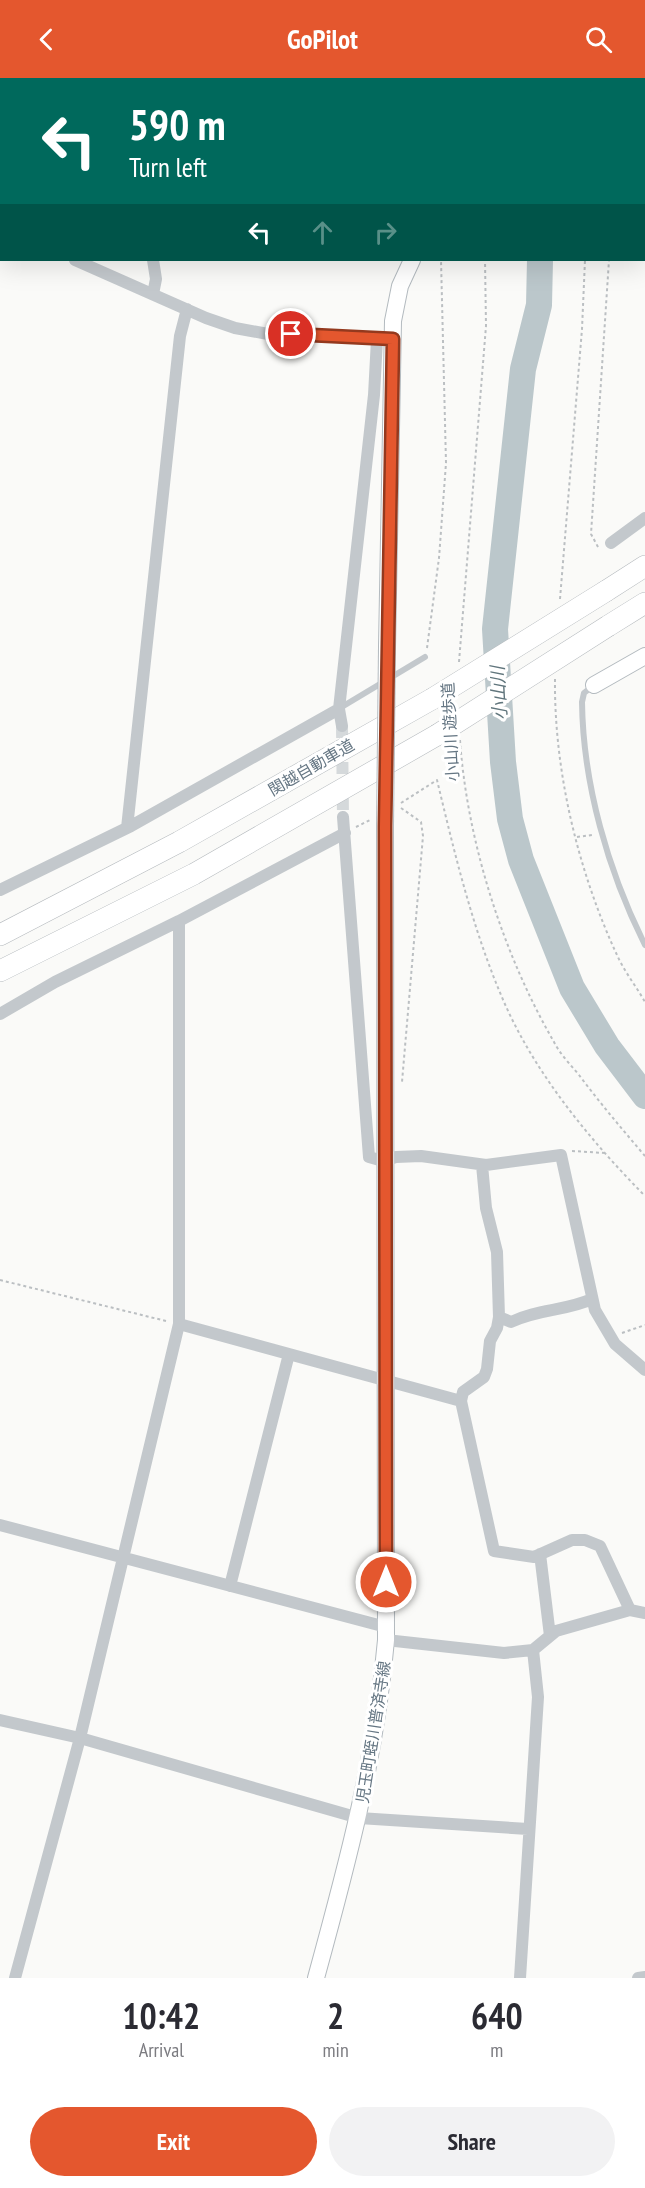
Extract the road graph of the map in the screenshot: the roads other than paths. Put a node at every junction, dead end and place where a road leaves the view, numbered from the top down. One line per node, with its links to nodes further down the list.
1 (77, 261): 4 (street)
2 (153, 261): 4 (street)
3 (412, 261): 6 (main road, 児玉町蛭川普済寺線)
4 (153, 294): 5 (street)
5 (187, 309): 6 (street); 17 (street)
6 (385, 339): 14 (street); 25 (main road, 児玉町蛭川普済寺線, bridge)
7 (645, 518): 8 (street)
8 (611, 543)
9 (645, 566): 21 (highway, 関越自動車道, bridge)
10 (645, 603): 23 (highway, bridge)
11 (645, 656): 13 (main road)
12 (425, 657): 14 (lane)
13 (594, 685): 22 (lane)
14 (339, 709): 15 (street); 17 (street)
15 (342, 726)
16 (343, 817): 18 (street)
17 (127, 828): 19 (street)
18 (345, 833): 20 (street); 25 (street)
19 (0, 890)
20 (179, 921): 24 (street); 29 (street)
21 (0, 934)
22 (645, 945)
23 (0, 971)
24 (0, 1014)
25 (383, 1161): 26 (street); 32 (main road, 児玉町蛭川普済寺線)
26 (482, 1165): 27 (street); 28 (street)
27 (592, 1299): 28 (street); 31 (street)
28 (499, 1317): 33 (street)
29 (179, 1324): 30 (street); 36 (street)
30 (289, 1354): 32 (street); 37 (street)
31 (645, 1370)
32 (384, 1380): 33 (street); 40 (main road, 児玉町蛭川普済寺線)
33 (461, 1401): 35 (street)
34 (0, 1525): 36 (street)
35 (540, 1554): 38 (street); 41 (street)
36 (123, 1558): 37 (street); 44 (street)
37 (230, 1586): 40 (street)
38 (630, 1610): 39 (street); 41 (street)
39 (645, 1613)
40 (386, 1633): 42 (street); 45 (main road, 児玉町蛭川普済寺線)
41 (550, 1636): 42 (street)
42 (533, 1650): 46 (street)
43 (0, 1720): 44 (street)
44 (80, 1738): 45 (street); 48 (street)
45 (359, 1818): 46 (street); 49 (main road, 児玉町蛭川普済寺線)
46 (528, 1829): 50 (street)
47 (645, 1977): 51 (street)
48 (15, 1978)
49 (316, 1978)
50 (520, 1978)
51 (638, 1978)

